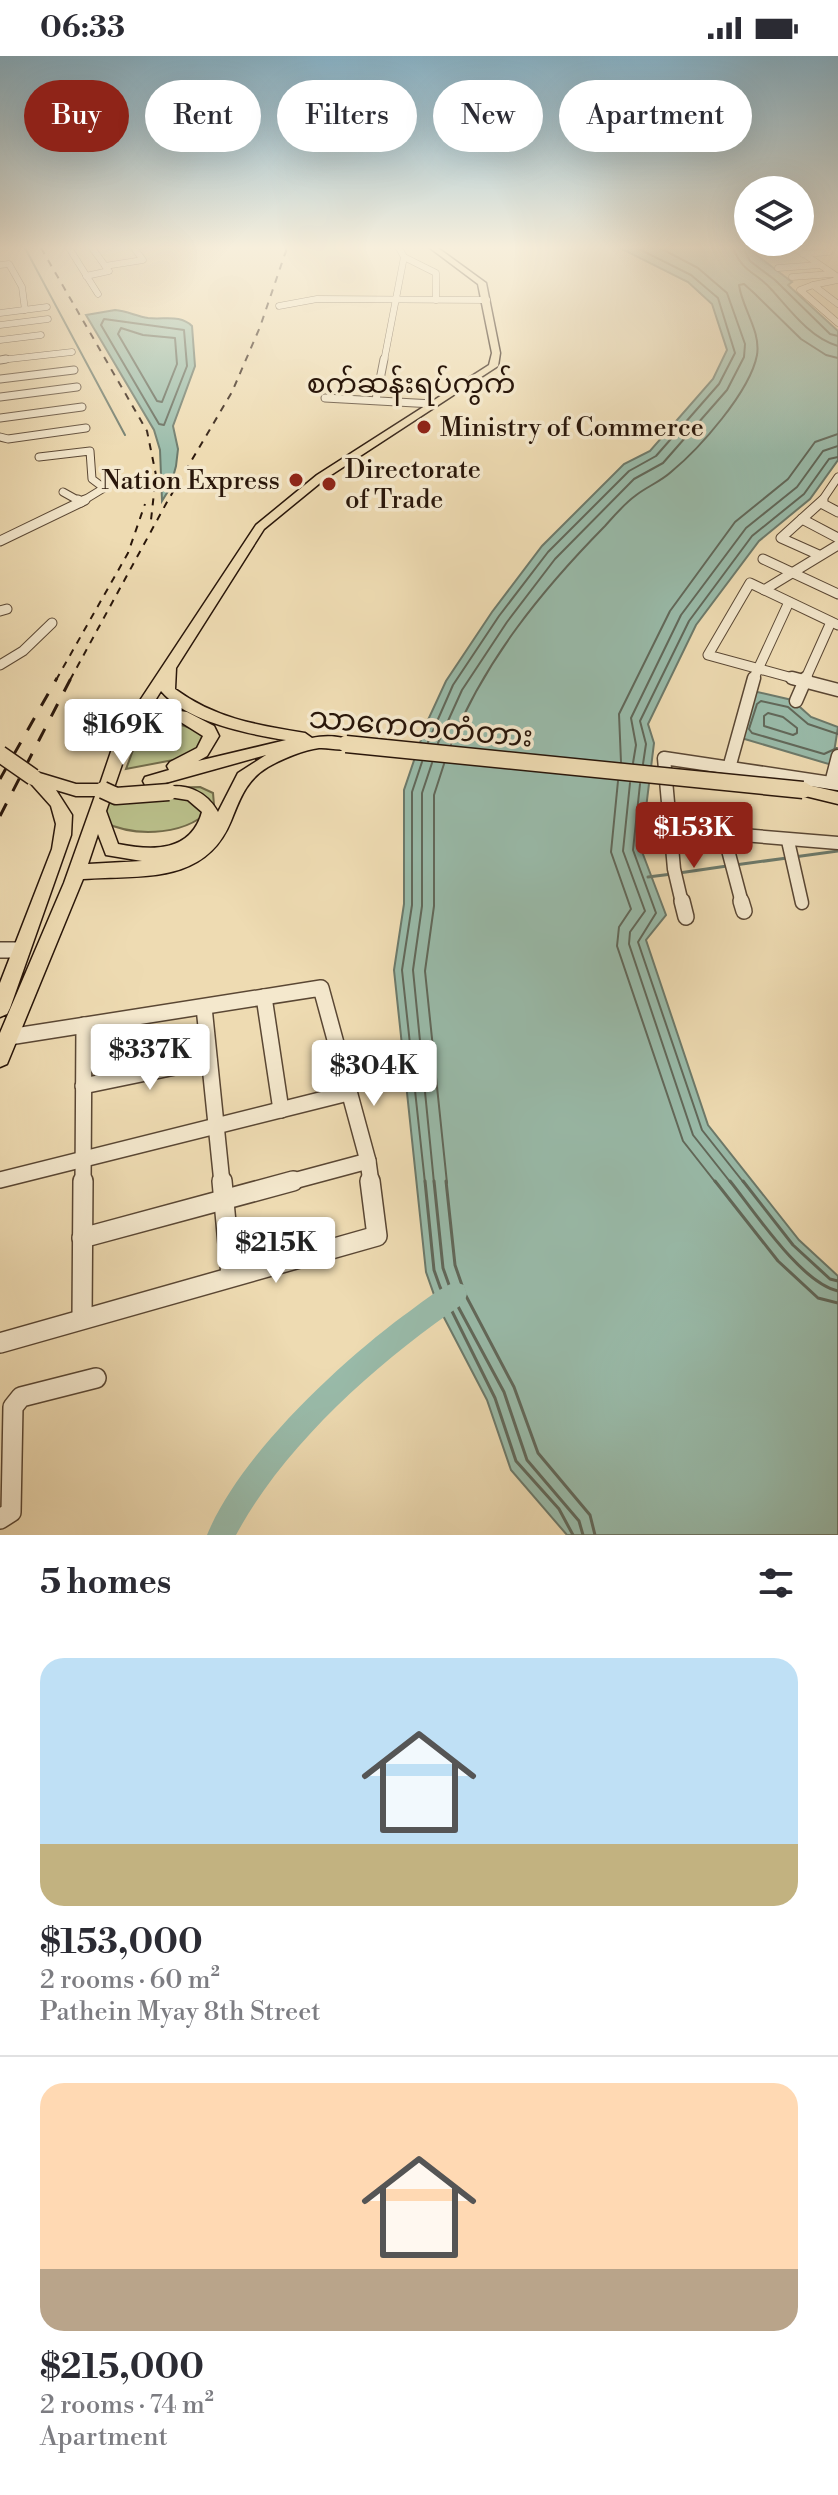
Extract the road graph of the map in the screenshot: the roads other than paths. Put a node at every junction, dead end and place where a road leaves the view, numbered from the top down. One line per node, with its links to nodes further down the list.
1 (392, 317): 14 (street)
2 (490, 317): 16 (main road)
3 (48, 319): 4 (street)
4 (0, 325)
5 (41, 335): 6 (street)
6 (0, 340)
7 (72, 352): 8 (street)
8 (0, 360)
9 (74, 370): 10 (street)
10 (0, 379)
11 (77, 387): 12 (street)
12 (0, 397)
13 (325, 398): 14 (street)
14 (376, 400): 16 (street)
15 (82, 407): 17 (street)
16 (430, 407): 41 (main road)
17 (0, 418)
18 (86, 428): 19 (street)
19 (0, 437)
20 (39, 457): 23 (street)
21 (837, 480): 24 (street)
22 (63, 492): 23 (street)
23 (81, 502): 28 (street)
24 (821, 503): 25 (street); 26 (street)
25 (838, 512)
26 (802, 519): 27 (street); 30 (street)
27 (838, 538)
28 (0, 541)
29 (838, 545): 30 (street)
30 (819, 555): 32 (street)
31 (763, 559): 32 (street)
32 (791, 571): 34 (street); 35 (street)
33 (838, 583): 34 (street)
34 (827, 589): 36 (street)
35 (764, 590): 37 (street); 42 (street)
36 (838, 594)
37 (789, 602): 39 (street); 42 (street)
38 (52, 623): 40 (street)
39 (835, 623): 43 (street)
40 (0, 665)
41 (171, 665): 46 (main road); 47 (main road)
42 (756, 669): 43 (street); 51 (street)
43 (803, 681): 44 (street); 45 (street)
44 (838, 690)
45 (796, 701)
46 (183, 702): 47 (main road); 48 (main road)
47 (142, 706): 53 (main road); 56 (main road)
48 (322, 741): 53 (main road, သာကေတတံတား); 54 (main road, သာကေတတံတား, bridge); 61 (main road)
49 (0, 754): 52 (main road, သာကေတတံတား, bridge)
50 (838, 756): 54 (street)
51 (729, 768): 54 (street); 57 (street)
52 (33, 777): 55 (main road, သာကေတတံတား); 66 (main road)
53 (151, 781): 55 (main road, သာကေတတံတား)
54 (836, 788)
55 (103, 790): 56 (main road, bridge)
56 (99, 813): 61 (main road)
57 (670, 829): 58 (street); 64 (street)
58 (724, 835): 59 (street); 63 (street)
59 (788, 841): 60 (street); 62 (street)
60 (838, 843)
61 (76, 872): 71 (main road)
62 (802, 903)
63 (744, 911)
64 (686, 917)
65 (0, 950): 66 (street)
66 (22, 950): 69 (main road)
67 (264, 997): 68 (street); 75 (street); 76 (street)
68 (204, 1007): 70 (street); 73 (street)
69 (0, 1008)
70 (84, 1025): 71 (street); 74 (street)
71 (9, 1037): 72 (main road)
72 (0, 1057)
73 (209, 1060): 74 (street); 77 (street)
74 (83, 1086): 78 (street)
75 (348, 1093): 76 (street); 79 (street)
76 (281, 1110): 77 (street)
77 (216, 1126): 78 (street); 81 (street)
78 (83, 1160): 80 (street); 82 (street)
79 (368, 1161): 81 (street); 83 (street)
80 (0, 1180)
81 (224, 1201): 82 (street); 83 (street)
82 (82, 1238): 84 (street)
83 (231, 1275): 84 (street)
84 (82, 1319): 85 (street)
85 (0, 1343)
86 (96, 1378): 87 (street)
87 (0, 1519)

